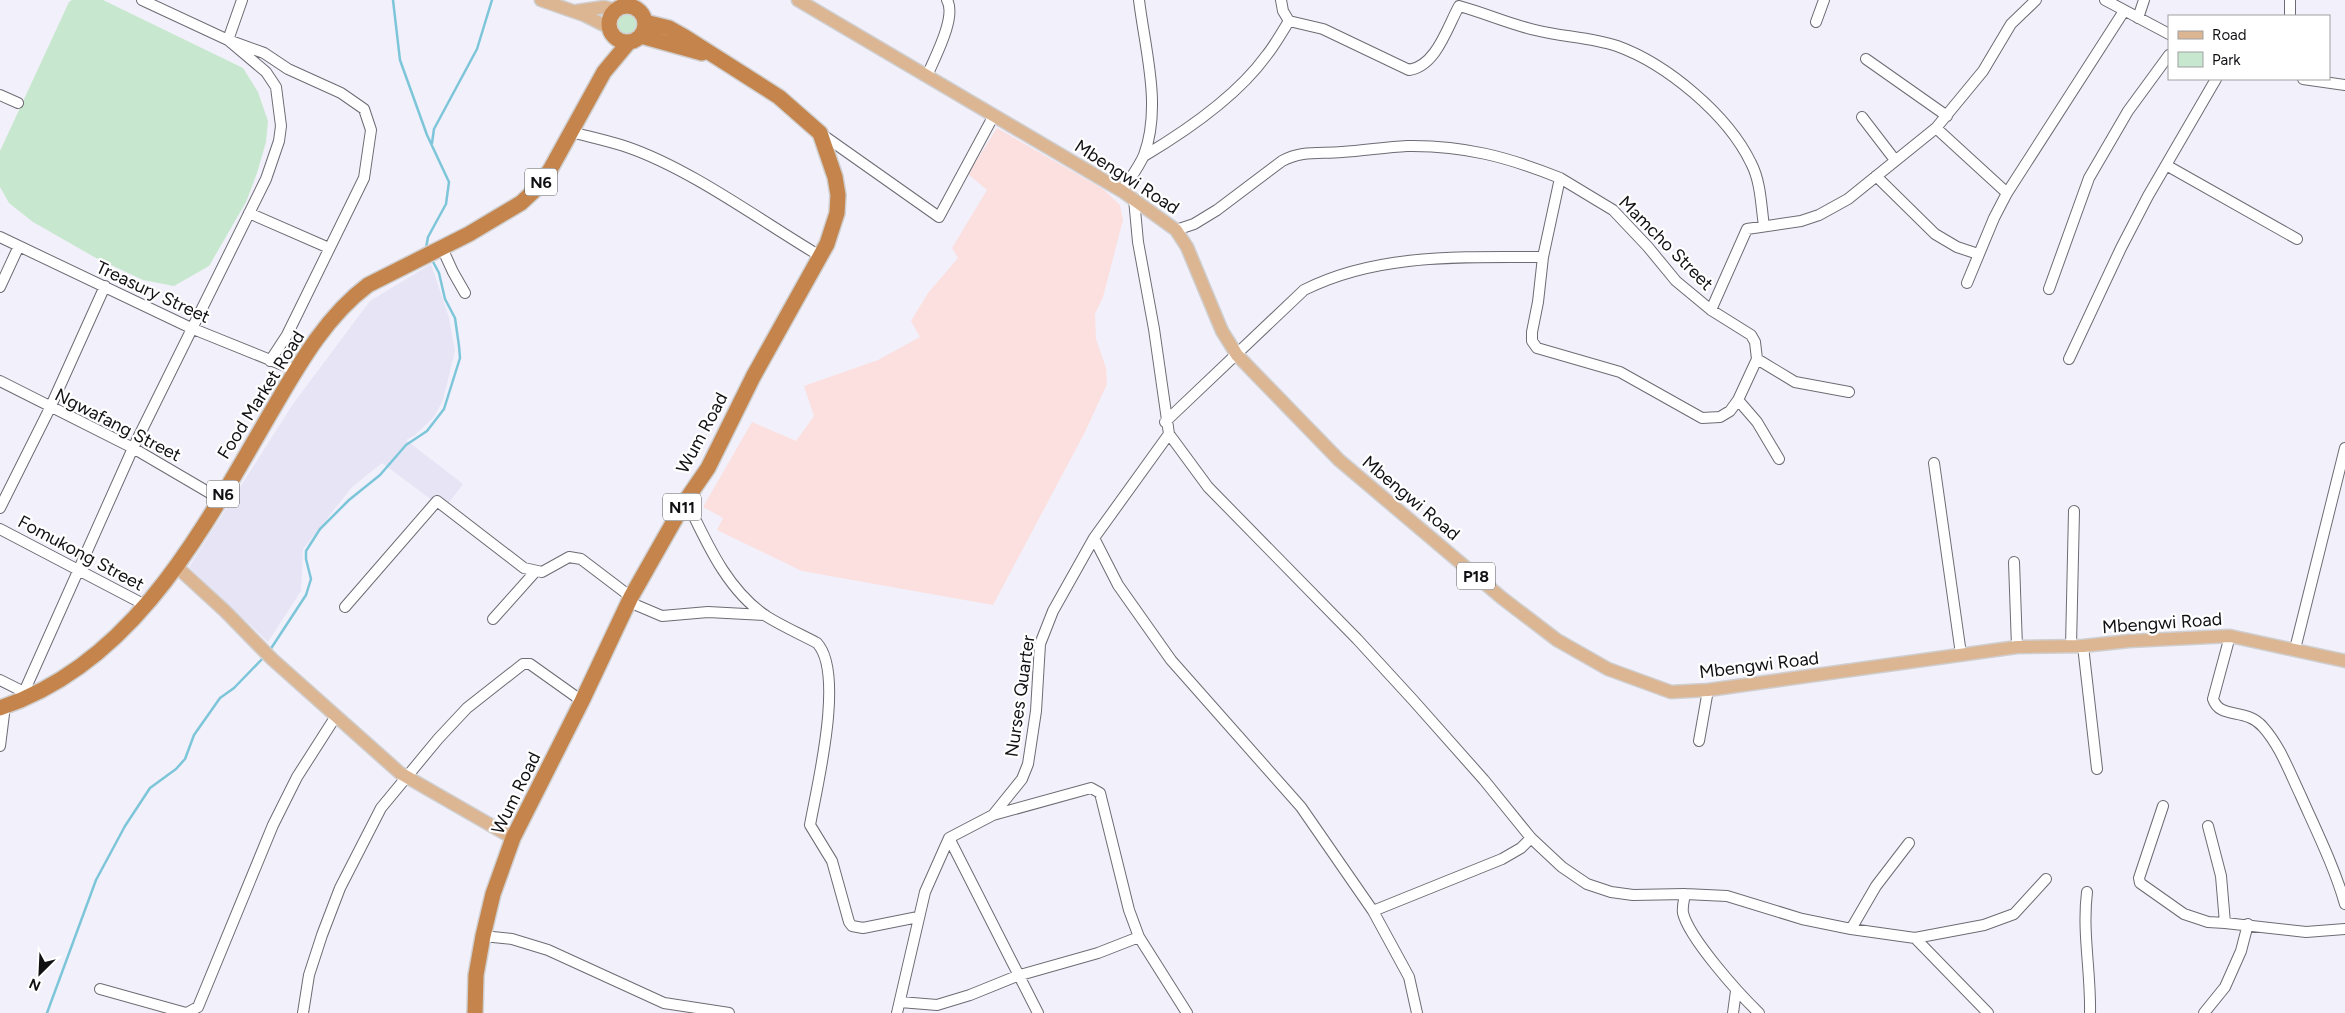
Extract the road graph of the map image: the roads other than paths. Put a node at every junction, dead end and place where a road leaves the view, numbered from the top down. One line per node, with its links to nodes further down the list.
1 (142, 0): 25 (street)
2 (242, 0): 25 (street)
3 (541, 0): 17 (main road)
4 (646, 0): 23 (highway)
5 (798, 0): 29 (main road, Mbengwi Road / P18)
6 (947, 0): 29 (street)
7 (1139, 0): 41 (street)
8 (1281, 0): 20 (street)
9 (1824, 0): 21 (street)
10 (2036, 0): 36 (street)
11 (2105, 0): 16 (street)
12 (2144, 0): 19 (street)
13 (2290, 0): 18 (street)
14 (1460, 3): 20 (street); 50 (street)
15 (620, 6): 17 (main road); 22 (highway, N6); 23 (highway)
16 (2124, 10): 19 (street); 47 (street)
17 (575, 12): 22 (main road)
18 (2290, 15)
19 (2138, 18): 24 (street)
20 (1289, 20): 41 (street)
21 (1816, 22)
22 (610, 29): 23 (highway); 28 (highway, Food Market Road / N6)
23 (639, 29): 28 (highway, Food Market Road / N6); 40 (highway, Wum Road / N11)
24 (2168, 33)
25 (228, 40): 49 (street); 55 (street)
26 (2168, 56): 63 (street)
27 (1866, 59): 36 (street)
28 (604, 72): 39 (highway, Food Market Road / N6)
29 (927, 76): 35 (main road, Mbengwi Road / P18)
30 (2215, 80): 43 (street)
31 (2310, 80): 32 (street)
32 (2345, 85)
33 (0, 96): 34 (street)
34 (18, 103)
35 (994, 115): 40 (street); 46 (main road, Mbengwi Road / P18)
36 (1947, 116): 38 (street)
37 (1862, 117): 42 (street)
38 (1936, 128): 42 (street); 47 (street)
39 (571, 132): 56 (highway, Food Market Road / N6); 58 (street)
40 (820, 133): 58 (highway, Wum Road / N11)
41 (1144, 156): 46 (street)
42 (1895, 160): 44 (street)
43 (2166, 165): 53 (street); 69 (street)
44 (1876, 176): 50 (street); 57 (street)
45 (1560, 178): 51 (street, Mamcho Street); 59 (street); 65 (street, Mamcho Street)
46 (1122, 191): 48 (main road, Mbengwi Road / P18)
47 (2007, 193): 57 (street)
48 (1134, 199): 51 (main road, Mbengwi Road / P18); 76 (street)
49 (249, 213): 55 (street); 66 (street)
50 (1764, 226): 65 (street)
51 (1176, 230): 67 (main road, Mbengwi Road / P18)
52 (0, 237): 54 (street, Treasury Street)
53 (2297, 239)
54 (18, 248): 61 (street, Treasury Street); 62 (street)
55 (329, 248): 70 (street)
56 (439, 249): 64 (street); 71 (highway, Food Market Road / N6)
57 (1978, 254): 60 (street)
58 (820, 256): 83 (highway, Wum Road / N11)
59 (1543, 257): 67 (street); 74 (street)
60 (1967, 283)
61 (105, 286): 66 (street, Treasury Street); 75 (street)
62 (0, 287)
63 (2049, 289)
64 (465, 292)
65 (1711, 310): 68 (street, Mamcho Street)
66 (190, 328): 70 (street, Treasury Street); 78 (street)
67 (1237, 355): 76 (street); 104 (main road, Mbengwi Road / P18)
68 (1756, 359): 73 (street); 74 (street)
69 (2070, 359)
70 (270, 361): 71 (street, Treasury Street)
71 (296, 370): 82 (highway, Food Market Road / N6)
72 (0, 382): 75 (street, Ngwafang Street)
73 (1849, 392)
74 (1738, 400): 80 (street)
75 (50, 408): 78 (street, Ngwafang Street); 84 (street)
76 (1165, 422): 77 (street)
77 (1169, 434): 87 (street, Nurses Quarter); 118 (street)
78 (133, 448): 82 (street, Ngwafang Street); 90 (street)
79 (2345, 448): 100 (street)
80 (1779, 459)
81 (1934, 463): 101 (street)
82 (220, 499): 89 (highway, Food Market Road / N6)
83 (686, 500): 92 (highway, Wum Road / N11); 95 (street)
84 (0, 508)
85 (2074, 511): 98 (street)
86 (0, 529): 90 (street, Fomukong Street)
87 (1094, 538): 114 (street, Nurses Quarter); 124 (street)
88 (2014, 562): 99 (street)
89 (177, 567): 93 (highway, Food Market Road / N6); 108 (main road)
90 (78, 570): 93 (street, Fomukong Street); 105 (street)
91 (534, 572): 92 (street); 94 (street); 96 (street)
92 (630, 599): 95 (street); 106 (highway, Wum Road / N11)
93 (146, 606): 105 (highway, Food Market Road / N6)
94 (345, 607)
95 (765, 615): 125 (street)
96 (493, 619)
97 (2230, 636): 98 (main road, Mbengwi Road / P18); 100 (main road, Mbengwi Road / P18); 123 (street)
98 (2077, 646): 99 (main road, Mbengwi Road / P18); 111 (street)
99 (2017, 648): 101 (main road, Mbengwi Road / P18)
100 (2295, 649): 102 (main road, Mbengwi Road / P18)
101 (1961, 654): 104 (main road, Mbengwi Road / P18)
102 (2345, 661)
103 (0, 680): 105 (street)
104 (1708, 690): 109 (street)
105 (25, 696): 107 (highway, Food Market Road / N6)
106 (582, 701): 112 (street); 116 (highway, Wum Road / N11)
107 (2, 707): 110 (street)
108 (336, 716): 112 (main road); 137 (street)
109 (1699, 741)
110 (0, 746)
111 (2097, 770)
112 (406, 777): 116 (main road); 138 (street)
113 (2163, 806): 126 (street)
114 (993, 815): 117 (street, Nurses Quarter); 131 (street)
115 (2208, 826): 126 (street)
116 (513, 838): 130 (highway, Wum Road / N11)
117 (948, 838): 125 (street); 133 (street)
118 (1531, 838): 122 (street); 124 (street)
119 (1909, 843): 129 (street)
120 (2046, 880): 132 (street)
121 (2087, 892): 148 (street)
122 (1685, 894): 129 (street); 135 (street)
123 (2345, 904)
124 (1373, 911): 144 (street)
125 (918, 917): 136 (street)
126 (2225, 923): 127 (street)
127 (2248, 924): 128 (street); 149 (street)
128 (2345, 928)
129 (1851, 930): 132 (street)
130 (483, 936): 139 (highway, Wum Road / N11); 140 (street)
131 (1139, 937): 133 (street); 143 (street)
132 (1915, 938): 147 (street)
133 (1017, 976): 136 (street); 142 (street)
134 (100, 989): 137 (street)
135 (1736, 991): 145 (street); 146 (street)
136 (900, 1002): 141 (street)
137 (187, 1013)
138 (303, 1013)
139 (475, 1013)
140 (729, 1013)
141 (897, 1013)
142 (1038, 1013)
143 (1187, 1013)
144 (1417, 1013)
145 (1733, 1013)
146 (1759, 1013)
147 (1988, 1013)
148 (2090, 1013)
149 (2204, 1013)

